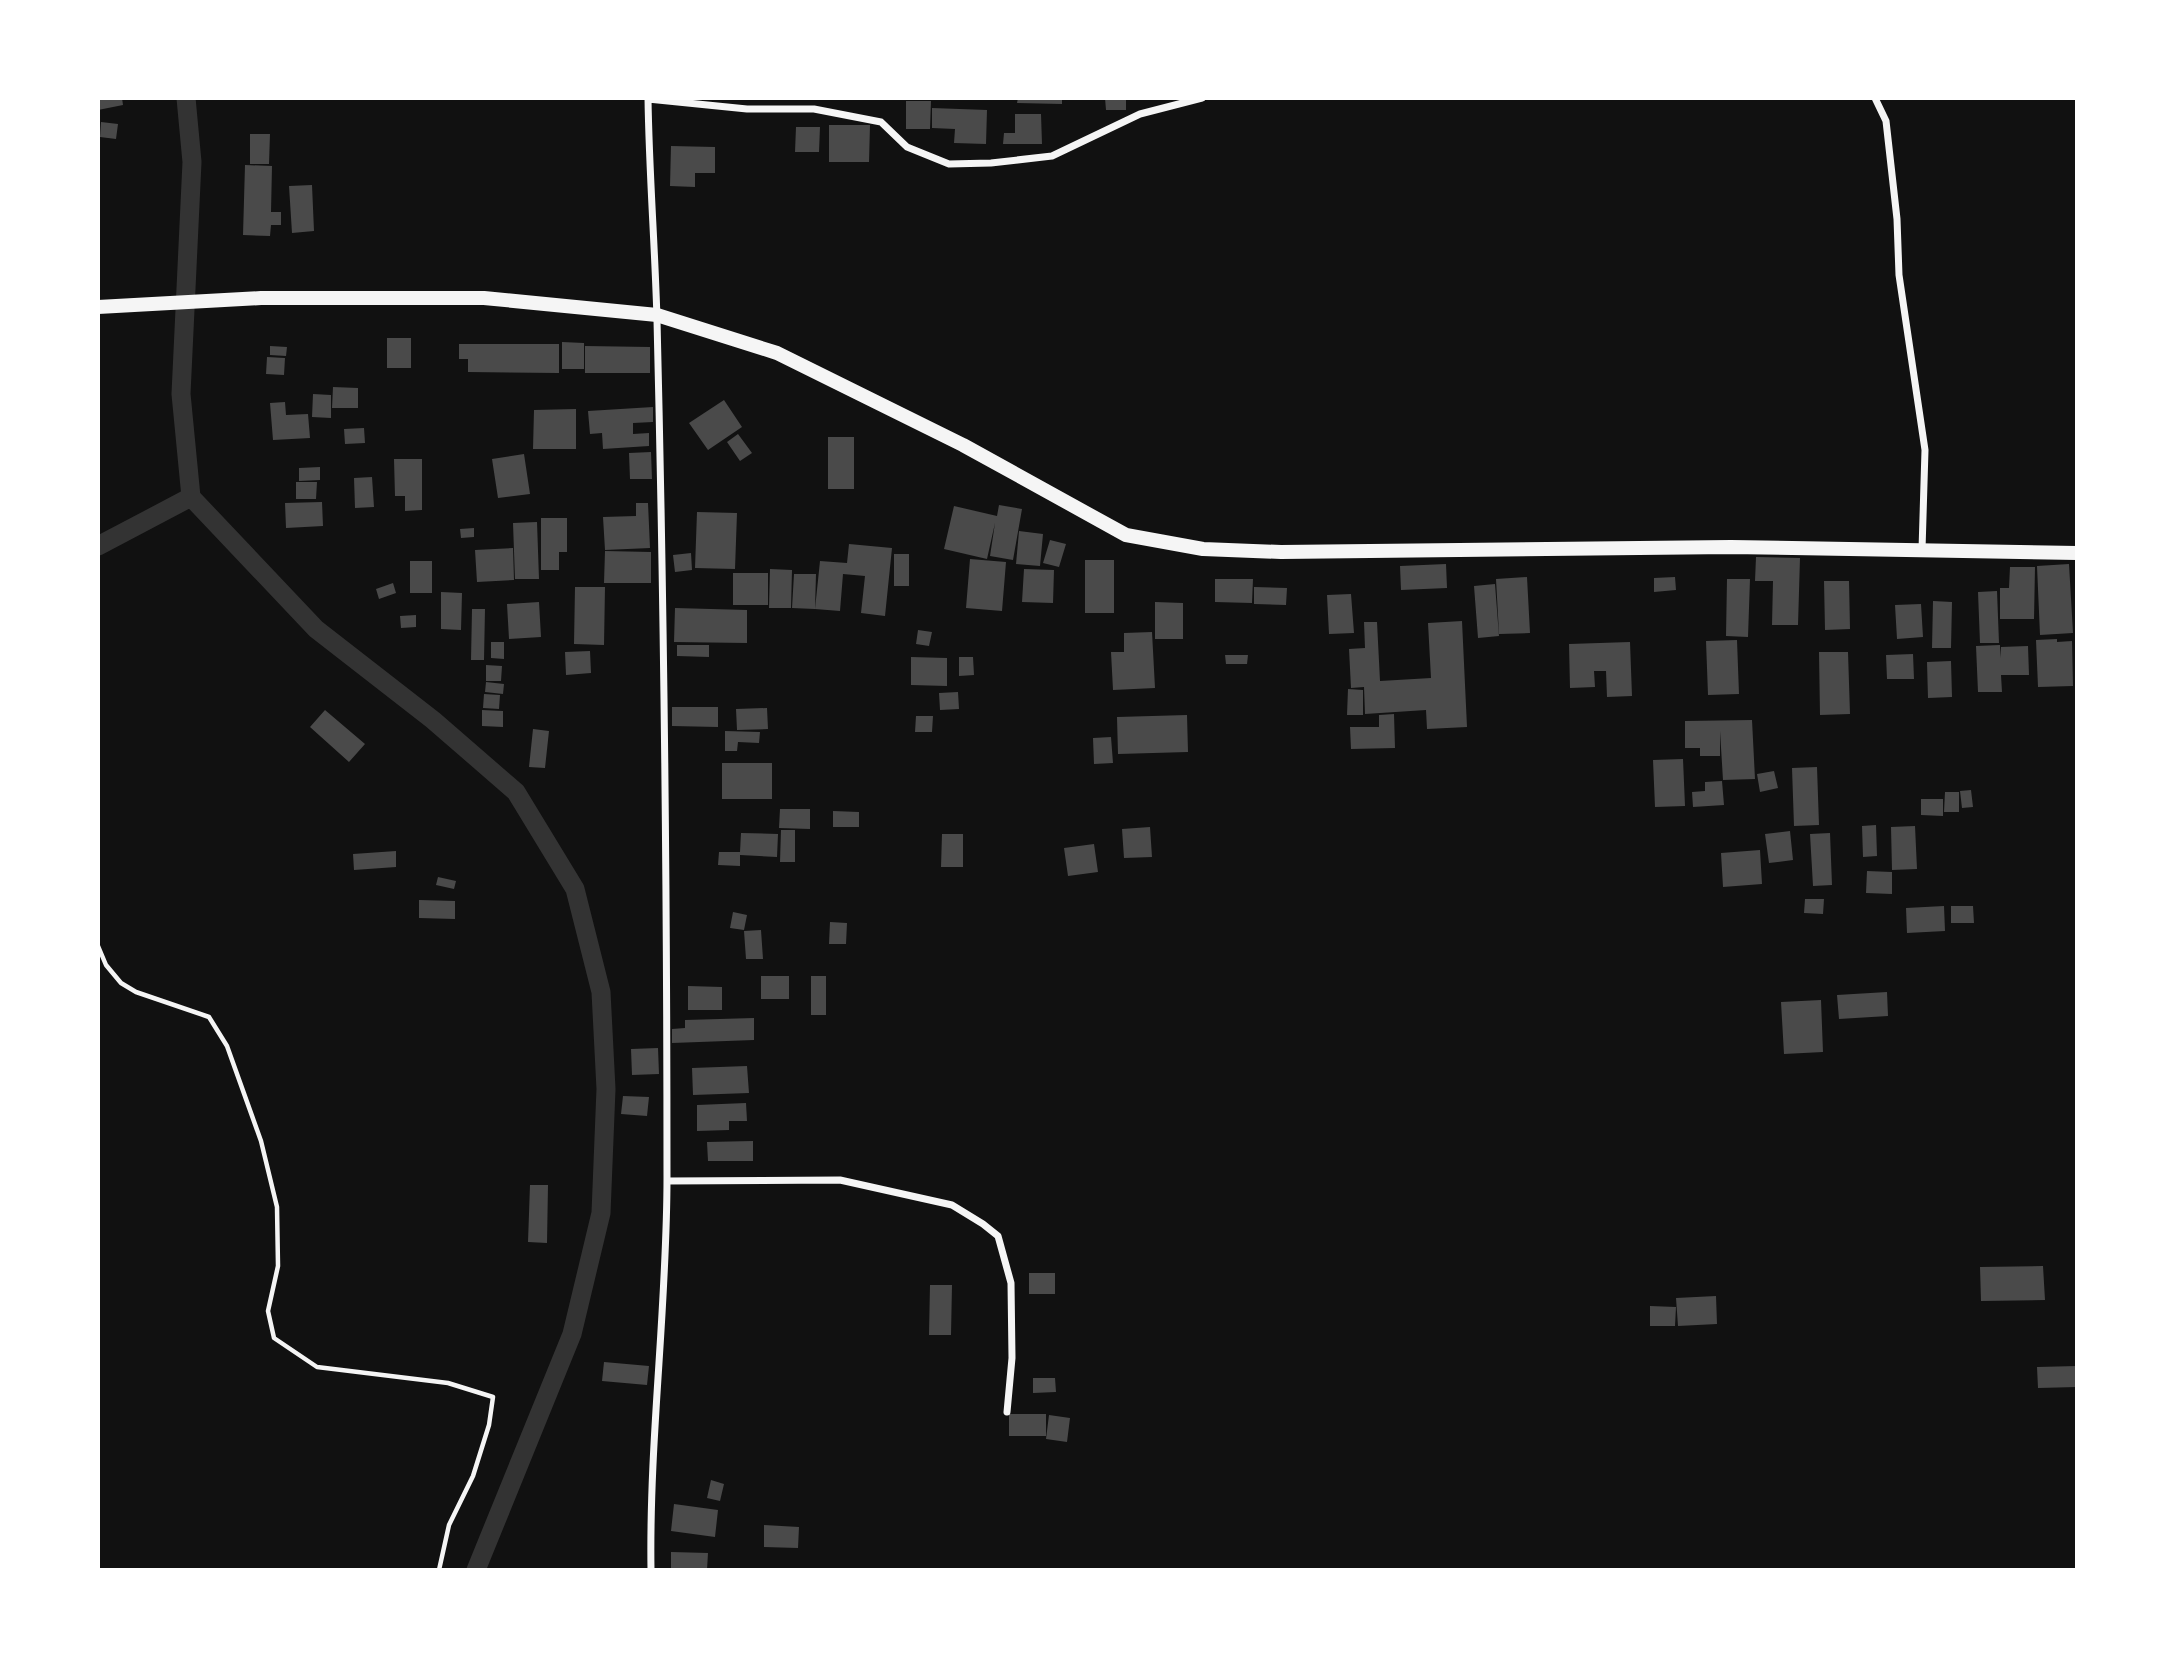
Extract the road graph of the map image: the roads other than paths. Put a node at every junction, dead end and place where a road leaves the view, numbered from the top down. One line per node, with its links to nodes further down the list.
1 (1202, 98): 3 (street)
2 (1875, 98): 6 (street)
3 (648, 99): 5 (street)
4 (101, 307): 5 (highway)
5 (657, 315): 6 (highway); 9 (street)
6 (1922, 550): 7 (highway)
7 (2077, 553)
8 (98, 946): 11 (lane)
9 (667, 1181): 10 (street); 12 (street)
10 (1007, 1412)
11 (439, 1570)
12 (651, 1570)

